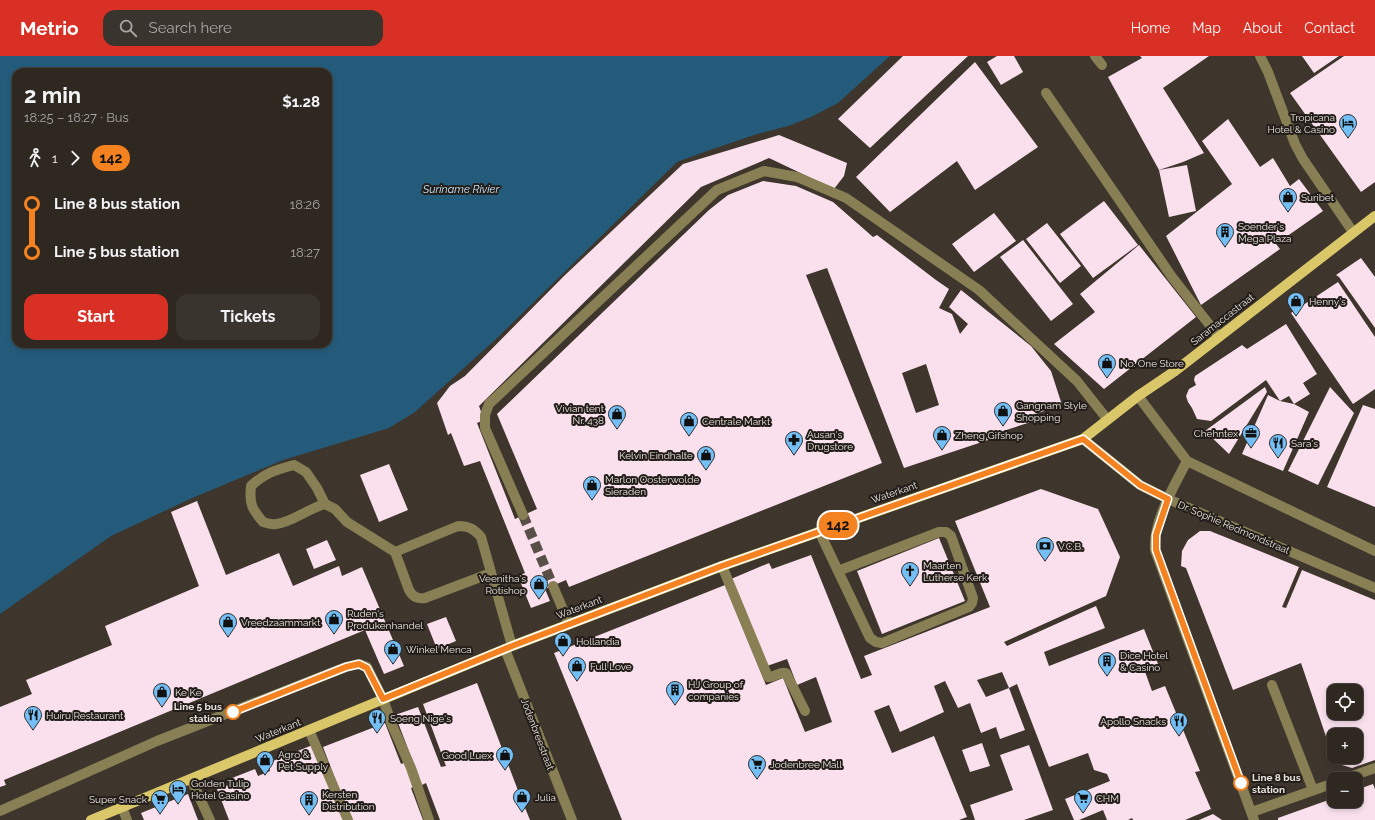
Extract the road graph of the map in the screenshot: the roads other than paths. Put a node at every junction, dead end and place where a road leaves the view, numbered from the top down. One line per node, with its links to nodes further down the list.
1 (1095, 56): 3 (street)
2 (1260, 56): 6 (street)
3 (1102, 66)
4 (1046, 94): 7 (street)
5 (1375, 216): 6 (main road, Saramaccastraat)
6 (1353, 232): 7 (main road, Saramaccastraat)
7 (1218, 337): 8 (main road, Saramaccastraat)
8 (1138, 396): 9 (main road, Saramaccastraat); 11 (street)
9 (1108, 419): 10 (main road, Saramaccastraat); 14 (street)
10 (1083, 439): 12 (street, Dr. Sophie Redmondstraat); 15 (main road, Waterkant)
11 (1187, 461): 12 (street); 16 (street)
12 (1168, 499): 22 (street, Dr. Sophie Redmondstraat); 36 (street)
13 (325, 504): 13 (street); 17 (street)
14 (523, 516)
15 (819, 531): 18 (main road, Waterkant); 19 (street)
16 (1375, 551)
17 (396, 552): 20 (street); 20 (street, Jodenbreestraat)
18 (722, 566): 23 (main road, Waterkant); 27 (street)
19 (838, 571): 19 (street)
20 (491, 573): 24 (street, Jodenbreestraat)
21 (553, 586): 23 (street)
22 (1375, 588)
23 (568, 624): 24 (main road, Waterkant)
24 (508, 647): 26 (main road, Waterkant); 43 (street, Jodenbreestraat)
25 (1272, 685): 33 (street)
26 (383, 699): 28 (main road, Waterkant); 35 (street); 42 (street)
27 (805, 711)
28 (309, 730): 31 (main road, Waterkant); 41 (street)
29 (1375, 768): 30 (street)
30 (1363, 772)
31 (190, 779): 34 (main road, Waterkant); 40 (street)
32 (1327, 785): 33 (street)
33 (1313, 790): 36 (street)
34 (122, 807): 37 (main road, Waterkant); 39 (street)
35 (0, 811)
36 (1253, 816)
37 (102, 818): 38 (main road, Waterkant)
38 (91, 820)
39 (127, 820)
40 (210, 820)
41 (348, 820)
42 (429, 820)
43 (572, 820)

